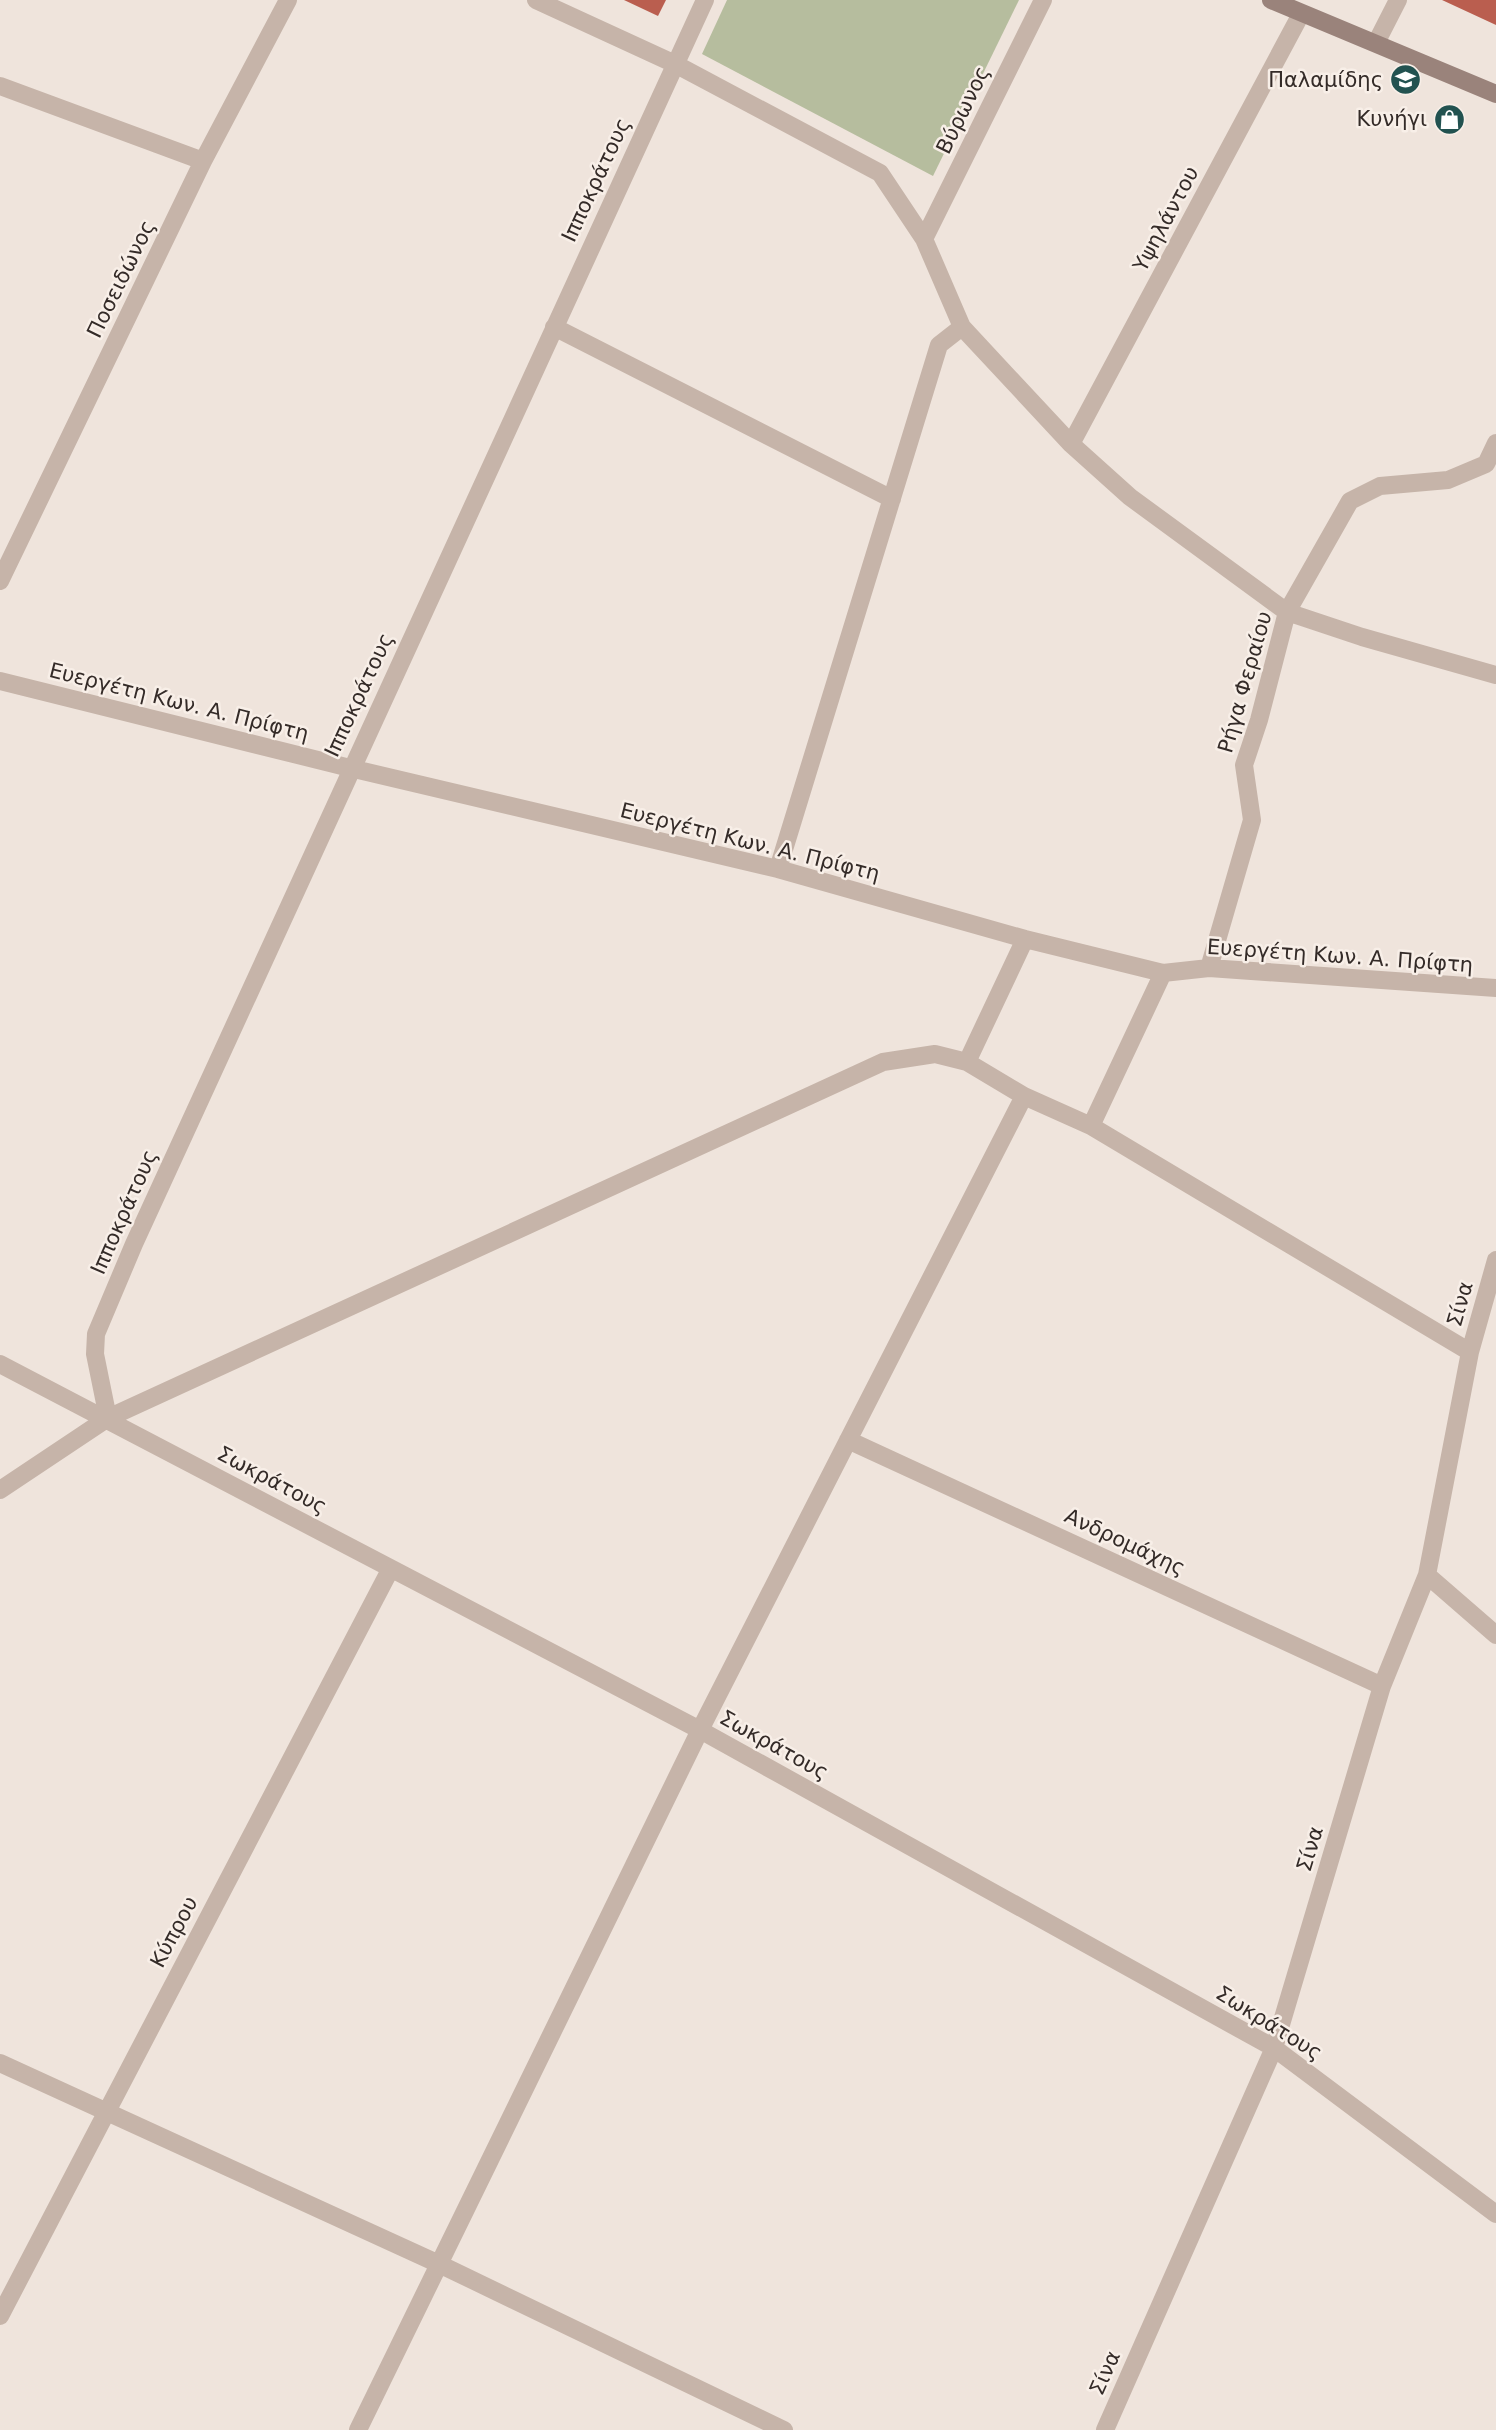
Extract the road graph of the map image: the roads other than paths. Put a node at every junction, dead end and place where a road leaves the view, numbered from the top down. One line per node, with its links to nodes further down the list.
1 (288, 0): 12 (street, Ποσειδώνος)
2 (536, 0): 9 (street)
3 (705, 0): 9 (street, Ιπποκράτους)
4 (1043, 0): 13 (street, Βύρωνος)
5 (1271, 0): 7 (main road)
6 (1398, 0): 8 (street)
7 (1301, 14): 8 (main road); 17 (street, Υψηλάντου)
8 (1376, 43): 11 (main road)
9 (675, 64): 13 (street); 14 (street, Ιπποκράτους)
10 (0, 86): 12 (street)
11 (1496, 94)
12 (203, 161): 19 (street, Ποσειδώνος)
13 (924, 239): 15 (street)
14 (554, 327): 18 (street); 23 (street, Ιπποκράτους)
15 (962, 327): 17 (street); 18 (street)
16 (1496, 443): 20 (street, Ρήγα Φεραίου)
17 (1072, 444): 20 (street)
18 (892, 499): 24 (street)
19 (0, 581)
20 (1287, 612): 21 (street); 26 (street, Ρήγα Φεραίου)
21 (1496, 675)
22 (0, 681): 23 (street, Ευεργέτη Κων. Α. Πρίφτη)
23 (351, 768): 24 (street, Ευεργέτη Κων. Α. Πρίφτη); 35 (street, Ιπποκράτους)
24 (778, 869): 25 (street, Ευεργέτη Κων. Α. Πρίφτη)
25 (1025, 939): 27 (street, Ευεργέτη Κων. Α. Πρίφτη); 29 (street)
26 (1209, 968): 27 (street, Ευεργέτη Κων. Α. Πρίφτη); 28 (street, Ευεργέτη Κων. Α. Πρίφτη)
27 (1163, 973): 31 (street)
28 (1496, 988)
29 (967, 1062): 30 (street); 35 (street)
30 (1024, 1096): 31 (street); 36 (street)
31 (1091, 1126): 33 (street)
32 (1496, 1260): 33 (street, Σίνα)
33 (1470, 1352): 39 (street, Σίνα)
34 (0, 1364): 35 (street, Σωκράτους)
35 (108, 1418): 37 (street); 38 (street, Σωκράτους)
36 (848, 1440): 41 (street, Ανδρομάχης); 42 (street)
37 (0, 1490)
38 (390, 1570): 42 (street, Σωκράτους); 45 (street, Κύπρου)
39 (1427, 1575): 40 (street); 41 (street, Σίνα)
40 (1496, 1635)
41 (1382, 1686): 43 (street, Σίνα)
42 (700, 1730): 43 (street, Σωκράτους); 47 (street)
43 (1273, 2048): 46 (street, Σωκράτους); 51 (street, Σίνα)
44 (0, 2063): 45 (street)
45 (106, 2112): 47 (street); 48 (street, Κύπρου)
46 (1496, 2214)
47 (439, 2264): 49 (street); 50 (street)
48 (0, 2316)
49 (358, 2430)
50 (784, 2430)
51 (1105, 2430)

